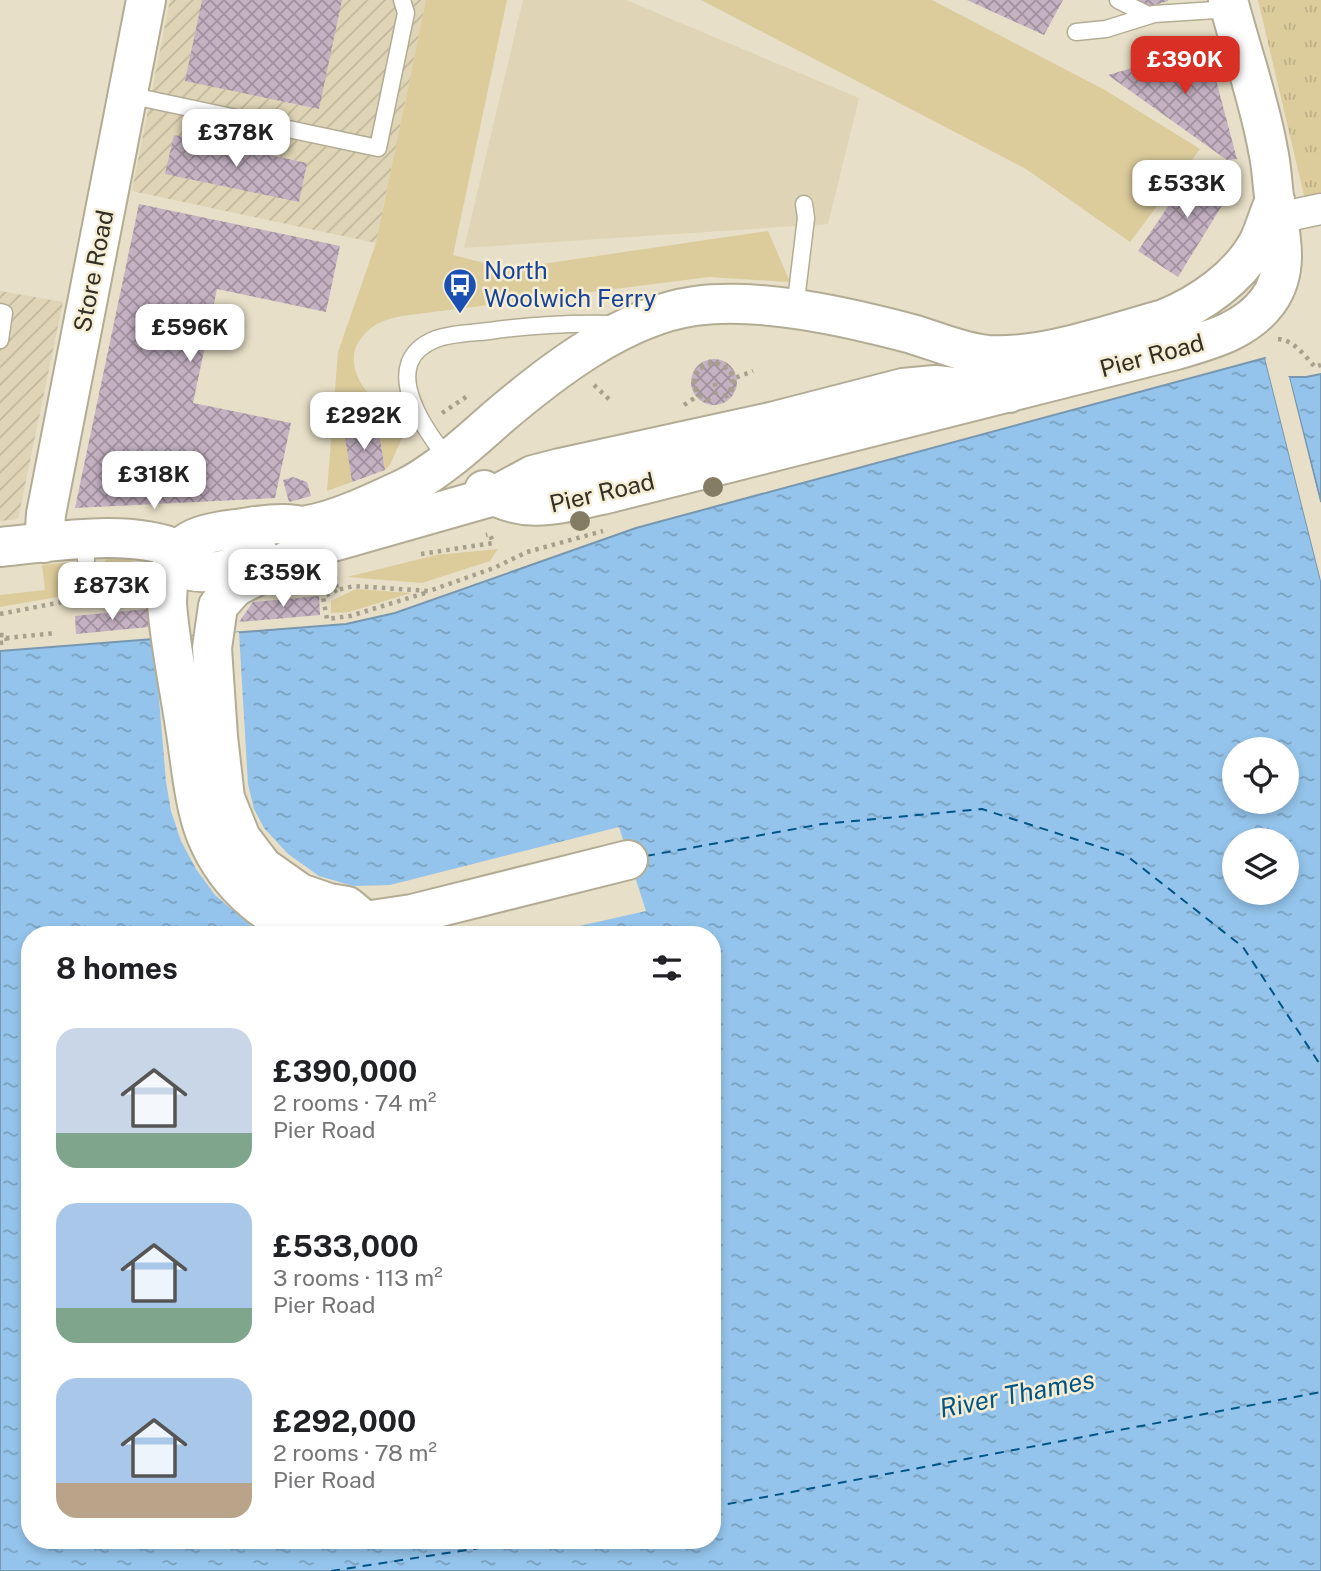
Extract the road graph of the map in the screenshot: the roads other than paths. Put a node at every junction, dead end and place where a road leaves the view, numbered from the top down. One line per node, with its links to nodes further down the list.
1 (146, 0): 7 (main road, Store Road)
2 (402, 0): 7 (lane)
3 (1118, 0): 5 (lane)
4 (1229, 5): 5 (lane); 9 (main road, Pier Road)
5 (1147, 15): 6 (lane)
6 (1076, 32)
7 (128, 95): 18 (main road, Store Road)
8 (804, 204): 11 (lane)
9 (1276, 209): 10 (street); 11 (main road, Pier Road); 16 (main road, Pier Road)
10 (1321, 209)
11 (795, 310): 13 (main road, Pier Road)
12 (0, 312): 14 (lane)
13 (631, 324): 15 (main road, Pier Road); 15 (lane)
14 (0, 340)
15 (448, 459): 16 (main road, Pier Road); 20 (main road, Pier Road)
16 (494, 496): 24 (main road)
17 (85, 540): 18 (main road); 20 (main road); 21 (lane)
18 (44, 543): 19 (main road)
19 (0, 547)
20 (179, 550): 23 (main road)
21 (88, 596)
22 (628, 860): 25 (main road)
23 (296, 926)
24 (353, 926)
25 (362, 926)

